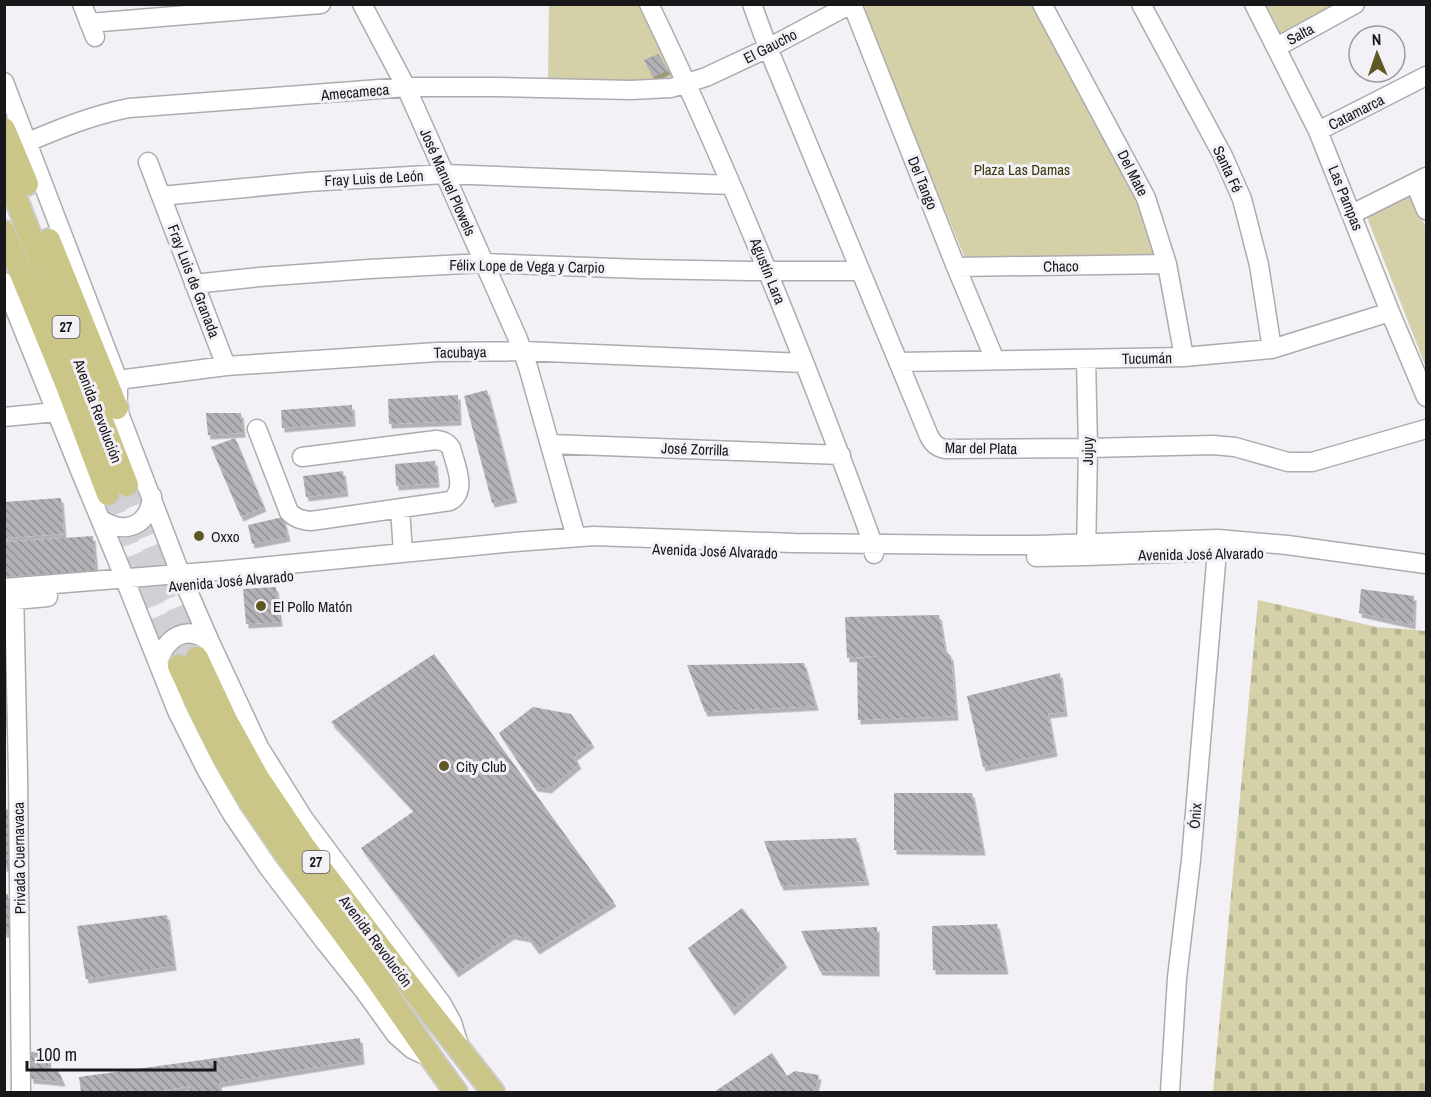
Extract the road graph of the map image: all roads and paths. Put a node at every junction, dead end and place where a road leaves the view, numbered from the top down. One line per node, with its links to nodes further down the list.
1 (82, 4): 2 (street)
2 (321, 4)
3 (362, 4): 16 (street, José Manuel Plowels)
4 (649, 4): 15 (street, Agustín Lara)
5 (752, 4): 12 (street, Mar del Plata)
6 (851, 4): 12 (street, El Gaucho); 31 (street, Del Tango)
7 (1042, 4): 30 (street, Del Mate)
8 (1141, 4): 37 (street, Santa Fé)
9 (1254, 4): 11 (street, Las Pampas)
10 (1355, 4): 11 (street, Salta)
11 (1277, 47): 18 (street, Las Pampas)
12 (768, 48): 15 (street, El Gaucho); 33 (street, Mar del Plata)
13 (1426, 76): 18 (street, Catamarca)
14 (4, 82): 19 (street)
15 (688, 84): 16 (street, Amecameca); 24 (street, Agustín Lara)
16 (406, 87): 19 (street, Amecameca); 22 (street, José Manuel Plowels)
17 (4, 129): 47 (main road)
18 (1318, 131): 27 (street, Las Pampas)
19 (28, 142): 45 (street)
20 (148, 162): 25 (street, Fray Luis de Granada)
21 (4, 168): 28 (main road, Avenida Revolución / 27)
22 (446, 174): 24 (street, Fray Luis de León); 25 (street, Fray Luis de León); 29 (street, José Manuel Plowels)
23 (1421, 180): 26 (street); 27 (street)
24 (731, 185): 32 (street, Agustín Lara)
25 (161, 196): 35 (street, Fray Luis de Granada)
26 (1426, 210)
27 (1352, 214): 36 (street, Las Pampas)
28 (4, 232)
29 (484, 263): 32 (street, Félix Lope de Vega y Carpio); 35 (street, Félix Lope de Vega y Carpio); 38 (street, José Manuel Plowels)
30 (1167, 264): 31 (street, Chaco); 39 (street, Del Mate)
31 (956, 267): 41 (street, Del Tango)
32 (769, 271): 33 (street, Félix Lope de Vega y Carpio); 43 (street, Agustín Lara)
33 (860, 271): 42 (street, Mar del Plata)
34 (4, 282): 48 (street)
35 (194, 284): 44 (street, Fray Luis de Granada)
36 (1390, 312): 37 (street, Tucumán); 46 (street, Las Pampas)
37 (1272, 349): 39 (street, Tucumán)
38 (523, 351): 43 (street, Tacubaya); 44 (street, Tacubaya); 52 (street, José Manuel Plowels)
39 (1184, 357): 40 (street, Tucumán)
40 (1086, 359): 41 (street, Tucumán); 53 (street, Jujuy)
41 (995, 360): 42 (street, Tucumán)
42 (898, 362): 53 (street, Mar del Plata)
43 (804, 363): 54 (street, Agustín Lara)
44 (226, 366): 45 (street, Tacubaya)
45 (118, 380): 47 (street)
46 (1425, 388)
47 (117, 408): 56 (street)
48 (57, 412): 49 (street); 58 (street)
49 (4, 417)
50 (257, 429): 57 (street)
51 (1426, 429): 53 (street, Mar del Plata)
52 (550, 444): 54 (street, José Zorrilla); 59 (street, José Manuel Plowels)
53 (1088, 448): 62 (street, Jujuy)
54 (841, 454): 61 (street, Agustín Lara)
55 (302, 457): 57 (street)
56 (152, 496): 58 (street); 66 (street)
57 (395, 509): 63 (street)
58 (100, 519): 67 (street)
59 (576, 537): 61 (street, Avenida José Alvarado); 63 (street, Avenida José Alvarado)
60 (1218, 545): 62 (street, Avenida José Alvarado); 64 (street); 65 (street, Avenida José Alvarado); 74 (street, Ónix)
61 (873, 549): 62 (street, Avenida José Alvarado); 66 (street, Avenida José Alvarado)
62 (1086, 550)
63 (398, 554): 66 (street, Avenida José Alvarado)
64 (1426, 564)
65 (1426, 574)
66 (183, 579): 67 (street, Avenida José Alvarado); 69 (street)
67 (127, 584): 68 (street, Avenida José Alvarado); 69 (street)
68 (10, 594): 70 (street, Privada Cuernavaca)
69 (186, 657): 72 (main road, Avenida Revolución / 27); 73 (main road, Avenida Revolución / 27)
70 (12, 949): 71 (street, Privada Cuernavaca)
71 (21, 1092)
72 (456, 1092)
73 (493, 1092)
74 (1170, 1092)

